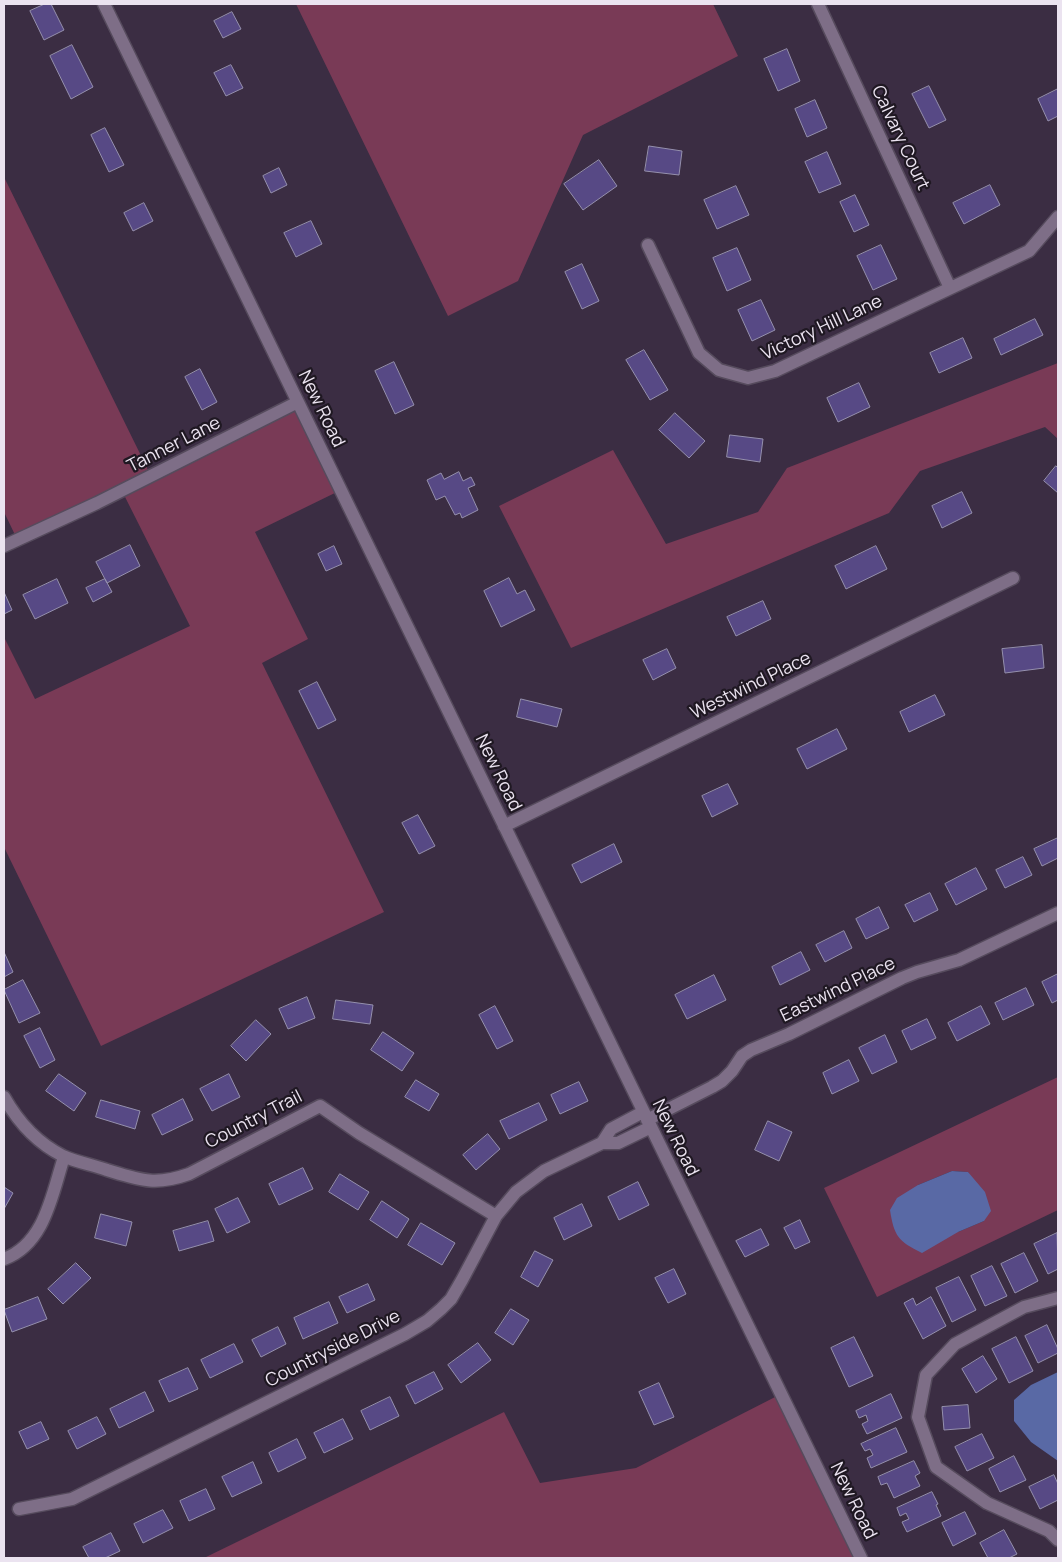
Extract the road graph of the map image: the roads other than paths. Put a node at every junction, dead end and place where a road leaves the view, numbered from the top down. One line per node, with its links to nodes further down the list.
1 (104, 4): 6 (street, New Road)
2 (818, 4): 5 (street, Calvary Court)
3 (1058, 217): 5 (street, Victory Hill Lane)
4 (648, 245): 5 (street, Victory Hill Lane)
5 (950, 288)
6 (298, 402): 7 (street, Tanner Lane); 9 (street, New Road)
7 (4, 546)
8 (1013, 578): 9 (street, Westwind Place)
9 (504, 826): 12 (street, New Road)
10 (1058, 914): 12 (street, Eastwind Place)
11 (4, 1098): 14 (street, Country Trail)
12 (647, 1120): 13 (street, Countryside Drive); 13 (street, Countryside Drive); 20 (street, New Road)
13 (602, 1143): 15 (street, Countryside Drive)
14 (64, 1156): 15 (street, Country Trail); 16 (street)
15 (496, 1216): 18 (street, Countryside Drive)
16 (4, 1259)
17 (1058, 1298): 19 (street)
18 (19, 1509)
19 (1058, 1540)
20 (861, 1558)

